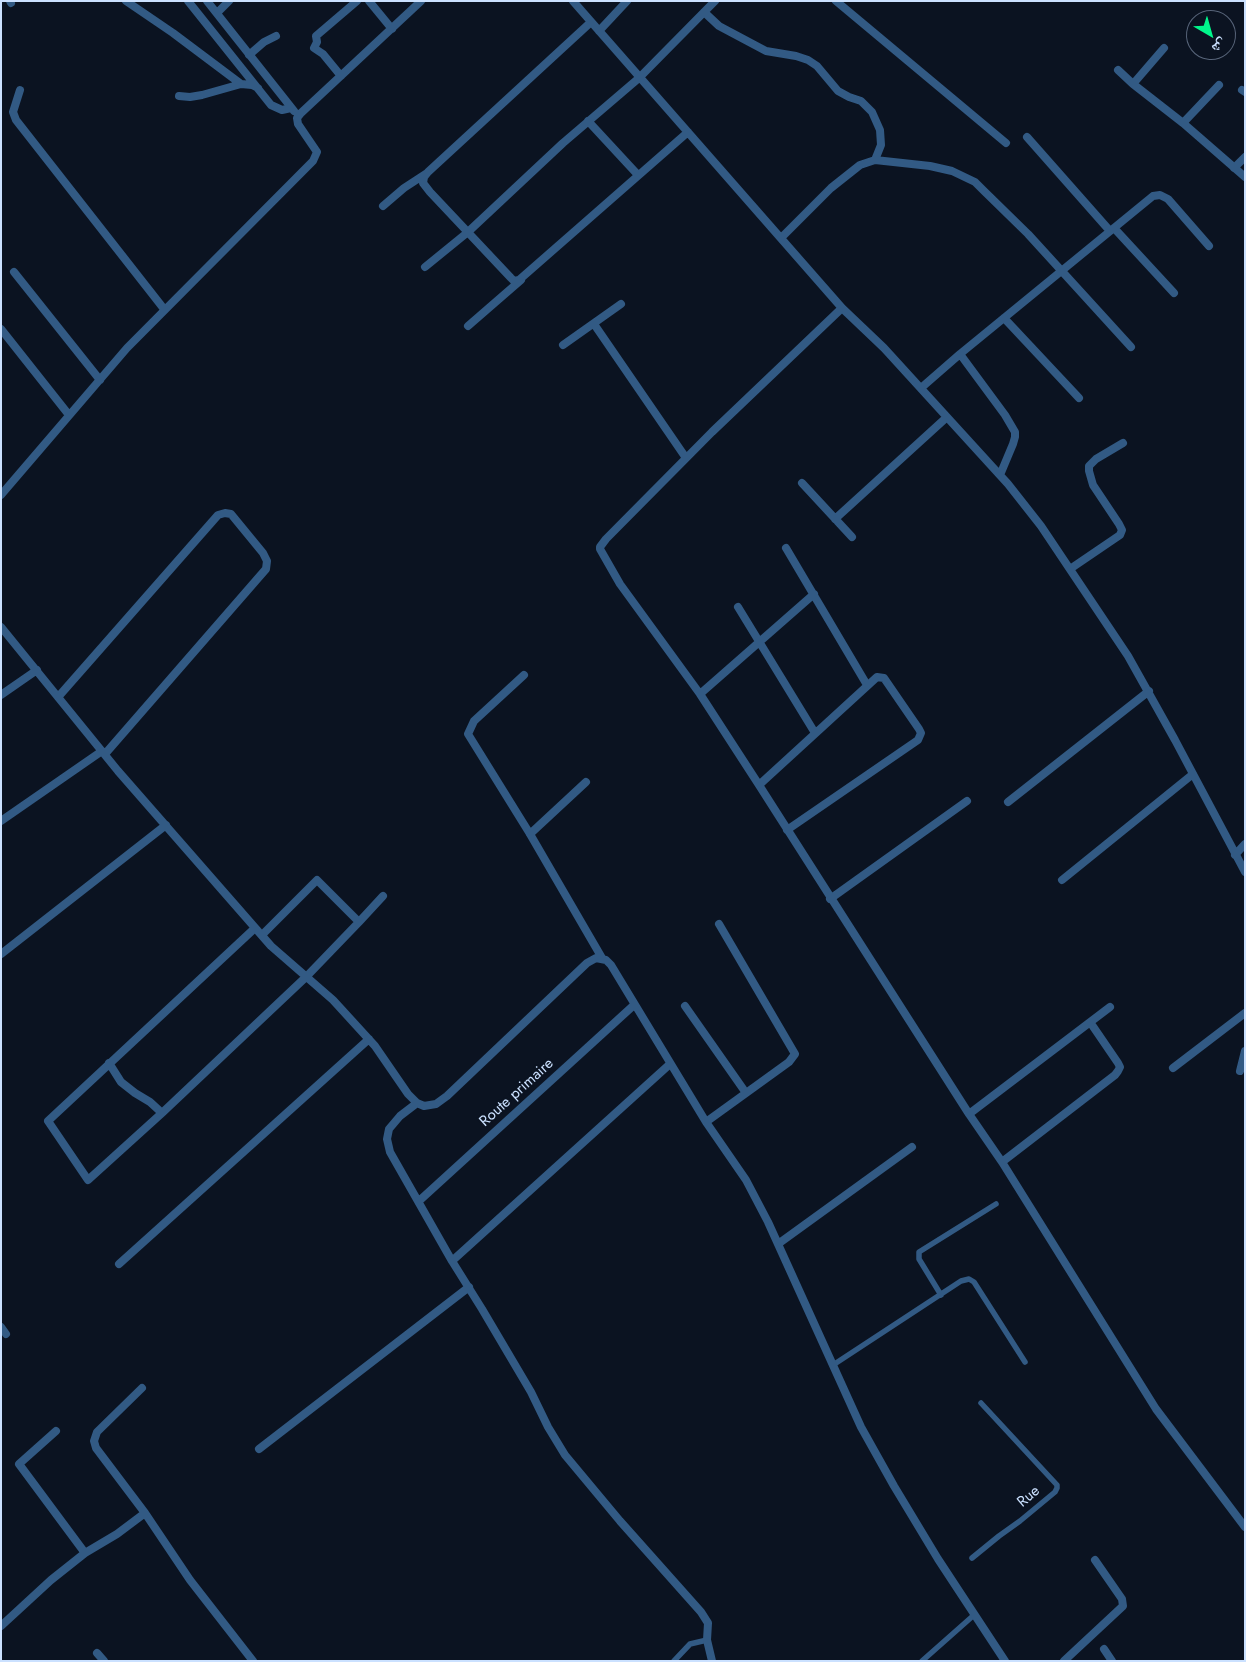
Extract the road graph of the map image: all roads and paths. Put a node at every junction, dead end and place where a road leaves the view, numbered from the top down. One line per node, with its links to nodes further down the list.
1 (126, 1): 23 (street)
2 (188, 1): 26 (street)
3 (207, 1): 13 (street)
4 (229, 1): 13 (street)
5 (357, 1): 21 (street)
6 (369, 1): 15 (street)
7 (421, 1): 15 (street)
8 (573, 1): 14 (street)
9 (627, 1): 16 (street)
10 (715, 1): 12 (street)
11 (836, 1): 35 (street)
12 (704, 12): 22 (street); 37 (street)
13 (216, 13): 19 (street)
14 (591, 22): 16 (street); 39 (street)
15 (392, 29): 21 (street)
16 (599, 31): 22 (street)
17 (276, 36): 19 (street)
18 (1164, 48): 24 (street)
19 (249, 55): 29 (street)
20 (1118, 70): 24 (street)
21 (341, 76): 30 (street)
22 (639, 78): 31 (street); 33 (street)
23 (241, 84): 26 (street); 28 (street)
24 (1133, 84): 32 (street)
25 (1219, 85): 32 (street)
26 (258, 88): 29 (street)
27 (20, 90): 54 (street)
28 (179, 96)
29 (292, 108): 30 (street)
30 (298, 116): 54 (street)
31 (588, 120): 40 (street); 44 (street)
32 (1183, 123): 38 (street)
33 (688, 132): 40 (street); 45 (street)
34 (1028, 137): 43 (street)
35 (1006, 143)
36 (1245, 157): 38 (street)
37 (875, 160): 45 (street); 48 (street)
38 (1234, 168): 41 (street)
39 (428, 172): 42 (street); 44 (street)
40 (638, 175): 50 (street)
41 (1245, 177)
42 (382, 206)
43 (1112, 229): 46 (street); 48 (street); 51 (street)
44 (468, 232): 47 (street); 50 (street)
45 (782, 237): 53 (street)
46 (1209, 246)
47 (425, 268)
48 (1061, 271): 55 (street); 60 (street)
49 (14, 272): 62 (street)
50 (526, 276): 57 (street)
51 (1174, 293)
52 (621, 304): 56 (street)
53 (842, 308): 63 (street); 68 (street)
54 (164, 309): 62 (street)
55 (1004, 318): 61 (street); 64 (street)
56 (594, 324): 59 (street); 68 (street)
57 (468, 326)
58 (1, 329): 65 (street)
59 (563, 345)
60 (1131, 347)
61 (960, 354): 63 (street); 69 (street)
62 (100, 380): 65 (street)
63 (921, 388): 66 (street)
64 (1079, 398)
65 (69, 415): 71 (street)
66 (947, 417): 69 (street); 72 (street)
67 (1123, 443): 75 (street)
68 (686, 458): 84 (street)
69 (1000, 475): 75 (street)
70 (802, 483): 72 (street)
71 (1, 495)
72 (836, 519): 73 (street)
73 (852, 537)
74 (786, 548): 76 (street)
75 (1070, 569): 83 (street)
76 (814, 594): 79 (street); 82 (street)
77 (738, 607): 79 (street)
78 (1, 627): 80 (street)
79 (760, 641): 84 (street); 87 (street)
80 (37, 670): 85 (street); 86 (street)
81 (524, 676): 97 (street)
82 (867, 685): 87 (street); 96 (street)
83 (1149, 691): 89 (street); 93 (street)
84 (700, 694): 91 (street)
85 (1, 696)
86 (59, 696): 88 (street); 88 (street)
87 (814, 733): 91 (street)
88 (103, 752): 94 (street); 95 (street)
89 (1193, 774): 99 (street); 101 (street)
90 (586, 782): 97 (street)
91 (759, 785): 96 (street)
92 (967, 801): 103 (street)
93 (1008, 802)
94 (1, 821)
95 (166, 826): 106 (street); 108 (street)
96 (787, 830): 103 (street)
97 (530, 834): 109 (street)
98 (1245, 844): 99 (street)
99 (1235, 855): 100 (street)
100 (1245, 872)
101 (1062, 880)
102 (384, 896): 104 (street)
103 (830, 899): 125 (street)
104 (359, 922): 107 (street); 110 (street)
105 (719, 924): 122 (street)
106 (255, 928): 107 (street); 118 (street)
107 (262, 934): 110 (street)
108 (1, 954)
109 (602, 958): 111 (street); 123 (street)
110 (307, 976): 116 (street); 124 (street)
111 (634, 1005): 119 (street); 129 (street, Route primaire)
112 (685, 1006): 122 (street)
113 (1110, 1007): 115 (street)
114 (1245, 1013): 120 (street)
115 (1090, 1022): 125 (street); 128 (street)
116 (369, 1039): 123 (street); 133 (street)
117 (1245, 1051): 121 (street)
118 (109, 1063): 124 (street); 124 (street)
119 (670, 1064): 126 (street); 132 (street)
120 (1173, 1068)
121 (1240, 1071)
122 (746, 1093): 126 (street)
123 (416, 1103): 129 (street)
124 (162, 1113)
125 (969, 1114): 128 (street)
126 (706, 1122): 131 (street)
127 (912, 1147): 131 (street)
128 (1002, 1162): 145 (street)
129 (419, 1201): 132 (street)
130 (996, 1204): 135 (street)
131 (778, 1244): 139 (street)
132 (452, 1261): 134 (street)
133 (118, 1264)
134 (469, 1287): 143 (street); 151 (street)
135 (941, 1295): 138 (street); 139 (street)
136 (1, 1327): 137 (street)
137 (6, 1334)
138 (1024, 1362)
139 (833, 1365): 149 (street)
140 (142, 1388): 144 (street)
141 (980, 1403): 147 (street, Rue)
142 (56, 1431): 146 (street)
143 (259, 1449)
144 (145, 1513): 146 (street); 155 (street)
145 (1245, 1527)
146 (85, 1553): 150 (street)
147 (972, 1558)
148 (1095, 1560): 160 (street)
149 (974, 1615): 158 (street); 159 (street)
150 (1, 1626)
151 (707, 1640): 156 (street); 157 (street)
152 (1104, 1649): 161 (street)
153 (97, 1653): 154 (street)
154 (104, 1661)
155 (253, 1661)
156 (674, 1661)
157 (712, 1661)
158 (922, 1661)
159 (1004, 1661)
160 (1064, 1661)
161 (1112, 1661)

